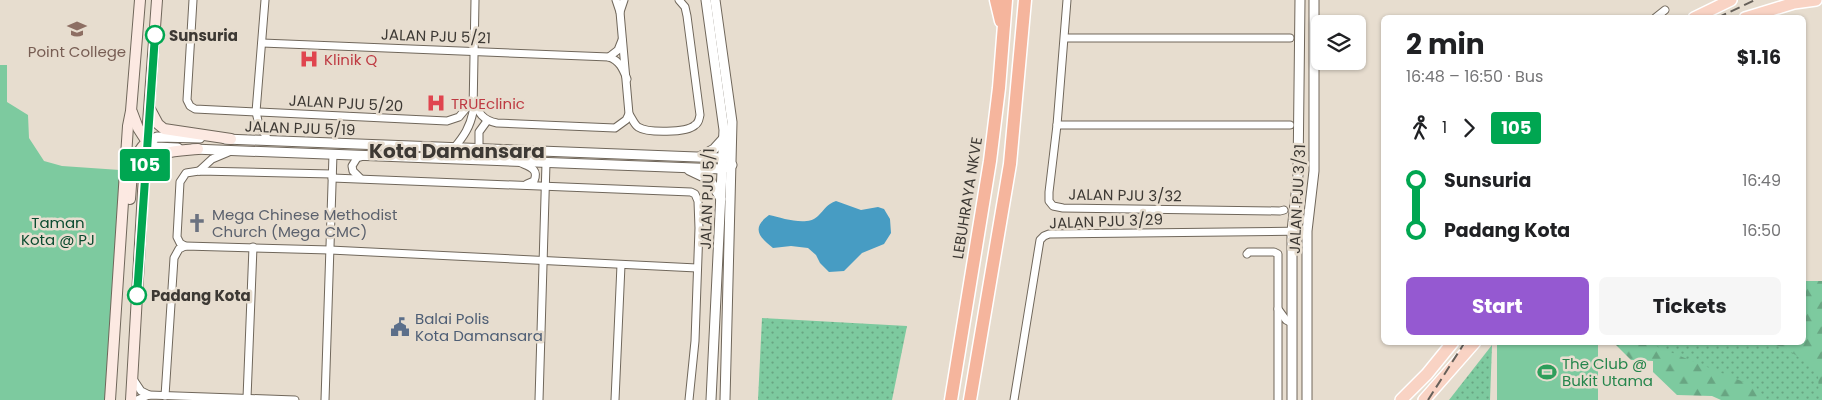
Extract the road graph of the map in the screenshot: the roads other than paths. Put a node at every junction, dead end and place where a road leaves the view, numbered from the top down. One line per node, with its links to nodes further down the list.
1 (140, 0): 35 (main road)
2 (157, 0): 34 (main road)
3 (193, 0): 36 (street, JALAN PJU 5/20)
4 (265, 0): 29 (street)
5 (475, 0): 30 (street)
6 (616, 0): 21 (street)
7 (624, 0): 21 (street)
8 (679, 0): 37 (street)
9 (706, 0): 41 (street, JALAN PJU 5/1)
10 (715, 0): 55 (street, JALAN PJU 5/1)
11 (996, 0): 25 (highway)
12 (1006, 0): 25 (highway, LEBUHRAYA NKVE)
13 (1025, 0): 95 (highway)
14 (1067, 0): 26 (street, JALAN PJU 3/32)
15 (1300, 0): 67 (street, JALAN PJU 3/31)
16 (1314, 0): 68 (street, JALAN PJU 3/31)
17 (1731, 0): 23 (main road)
18 (1816, 0): 19 (street); 24 (main road)
19 (1822, 1)
20 (1665, 10): 22 (street)
21 (620, 12): 28 (street)
22 (1659, 15)
23 (1700, 15)
24 (1755, 15)
25 (1004, 33): 94 (highway, LEBUHRAYA NKVE)
26 (1065, 38): 27 (street); 39 (street, JALAN PJU 3/32)
27 (1290, 38)
28 (622, 40): 31 (street); 32 (street)
29 (262, 43): 30 (street, JALAN PJU 5/21); 36 (street)
30 (473, 52): 31 (street, JALAN PJU 5/21); 33 (street)
31 (609, 57): 32 (street)
32 (627, 79): 37 (street)
33 (473, 100): 36 (street, JALAN PJU 5/20); 38 (street); 45 (street)
34 (149, 105): 42 (main road); 44 (main road)
35 (131, 111): 44 (main road); 66 (main road)
36 (256, 112): 43 (street)
37 (629, 114): 38 (street)
38 (487, 121): 47 (street)
39 (1057, 125): 40 (street); 65 (street, JALAN PJU 3/32)
40 (1290, 125)
41 (724, 138): 51 (street); 52 (street, JALAN PJU 5/1)
42 (231, 139): 43 (street, JALAN PJU 5/19); 44 (street, JALAN PJU 5/19)
43 (269, 141): 45 (street, JALAN PJU 5/19)
44 (147, 142): 46 (street, JALAN PJU 5/19); 63 (main road); 66 (main road)
45 (454, 148): 47 (street, JALAN PJU 5/19)
46 (198, 149): 48 (street, JALAN PJU 5/19); 63 (main road)
47 (479, 149): 51 (street, JALAN PJU 5/19)
48 (234, 150): 49 (street, JALAN PJU 5/19); 58 (street)
49 (333, 154): 50 (street, JALAN PJU 5/19); 59 (street)
50 (365, 156): 53 (street, JALAN PJU 5/19); 60 (street)
51 (699, 157): 52 (street, JALAN PJU 5/19)
52 (723, 158): 55 (street); 57 (street, JALAN PJU 5/1)
53 (518, 162): 54 (street, JALAN PJU 5/19); 61 (street)
54 (546, 163): 56 (street, JALAN PJU 5/19); 62 (street)
55 (732, 164): 57 (street); 93 (street, JALAN PJU 5/1)
56 (684, 168): 57 (street, JALAN PJU 5/19); 64 (street)
57 (722, 170): 64 (street, JALAN PJU 5/1)
58 (199, 171): 59 (street); 69 (street)
59 (332, 176): 60 (street); 71 (street)
60 (360, 178): 61 (street)
61 (522, 185): 62 (street)
62 (545, 186): 73 (street); 75 (street)
63 (143, 191): 80 (main road)
64 (721, 199): 92 (street, JALAN PJU 5/1)
65 (1284, 210)
66 (123, 215): 84 (main road)
67 (1292, 231): 68 (street, JALAN PJU 3/29); 77 (street, JALAN PJU 3/31); 96 (street, JALAN PJU 3/29)
68 (1307, 231): 99 (street, JALAN PJU 3/31)
69 (185, 246): 70 (street); 82 (street)
70 (253, 247): 71 (street); 83 (street)
71 (330, 250): 73 (street); 88 (street)
72 (1248, 254): 76 (street)
73 (542, 261): 74 (street); 89 (street)
74 (621, 264): 75 (street); 90 (street)
75 (697, 268): 91 (street)
76 (1278, 309): 77 (street); 97 (street)
77 (1292, 323): 98 (street, JALAN PJU 3/31)
78 (1451, 345): 100 (main road)
79 (1472, 345): 101 (main road)
80 (133, 378): 81 (street); 85 (main road)
81 (149, 395): 82 (street); 86 (street)
82 (165, 396): 83 (street)
83 (247, 398): 87 (street)
84 (110, 400)
85 (131, 400)
86 (137, 400)
87 (295, 400)
88 (325, 400)
89 (539, 400)
90 (615, 400)
91 (689, 400)
92 (712, 400)
93 (725, 400)
94 (951, 400)
95 (970, 400)
96 (1014, 400)
97 (1278, 400)
98 (1292, 400)
99 (1307, 400)
100 (1401, 400)
101 (1424, 400)

